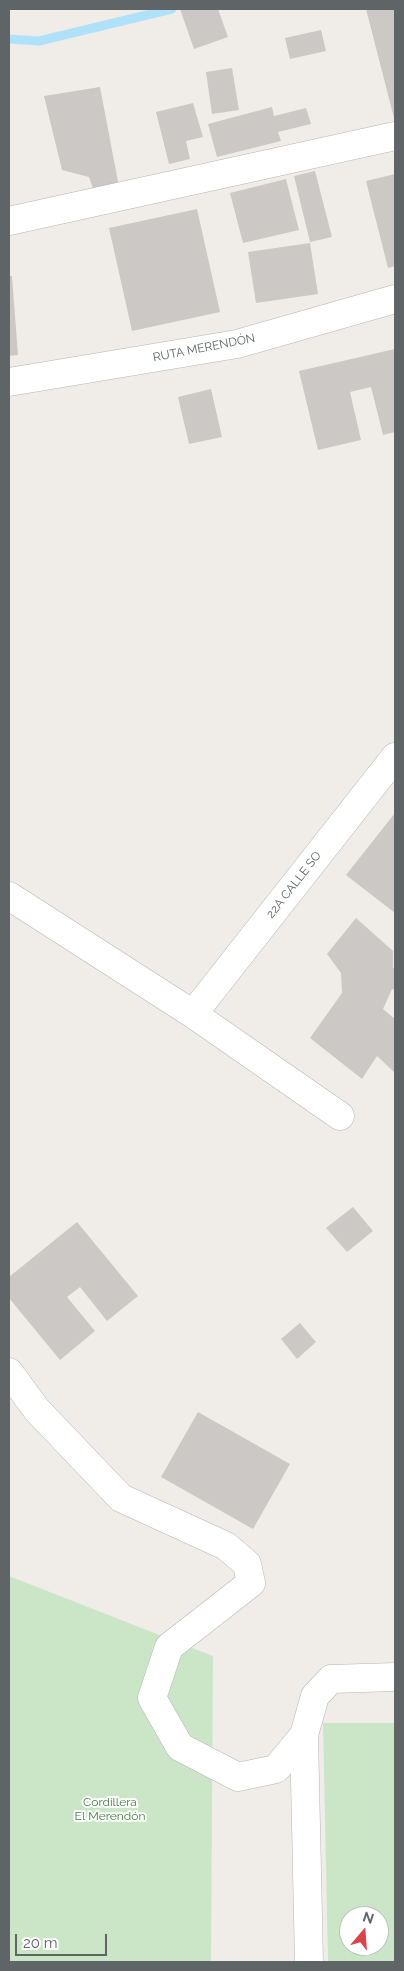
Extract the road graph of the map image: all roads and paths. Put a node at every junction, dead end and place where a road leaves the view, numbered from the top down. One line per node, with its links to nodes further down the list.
1 (395, 136): 2 (street)
2 (9, 221)
3 (395, 299): 4 (street, RUTA MERENDÓN)
4 (9, 382)
5 (395, 757): 7 (street, 22A CALLE SO)
6 (9, 896): 7 (street)
7 (193, 1014): 8 (street)
8 (340, 1116)
9 (9, 1372): 11 (street)
10 (395, 1677): 11 (street)
11 (304, 1735): 12 (street)
12 (309, 1962)

